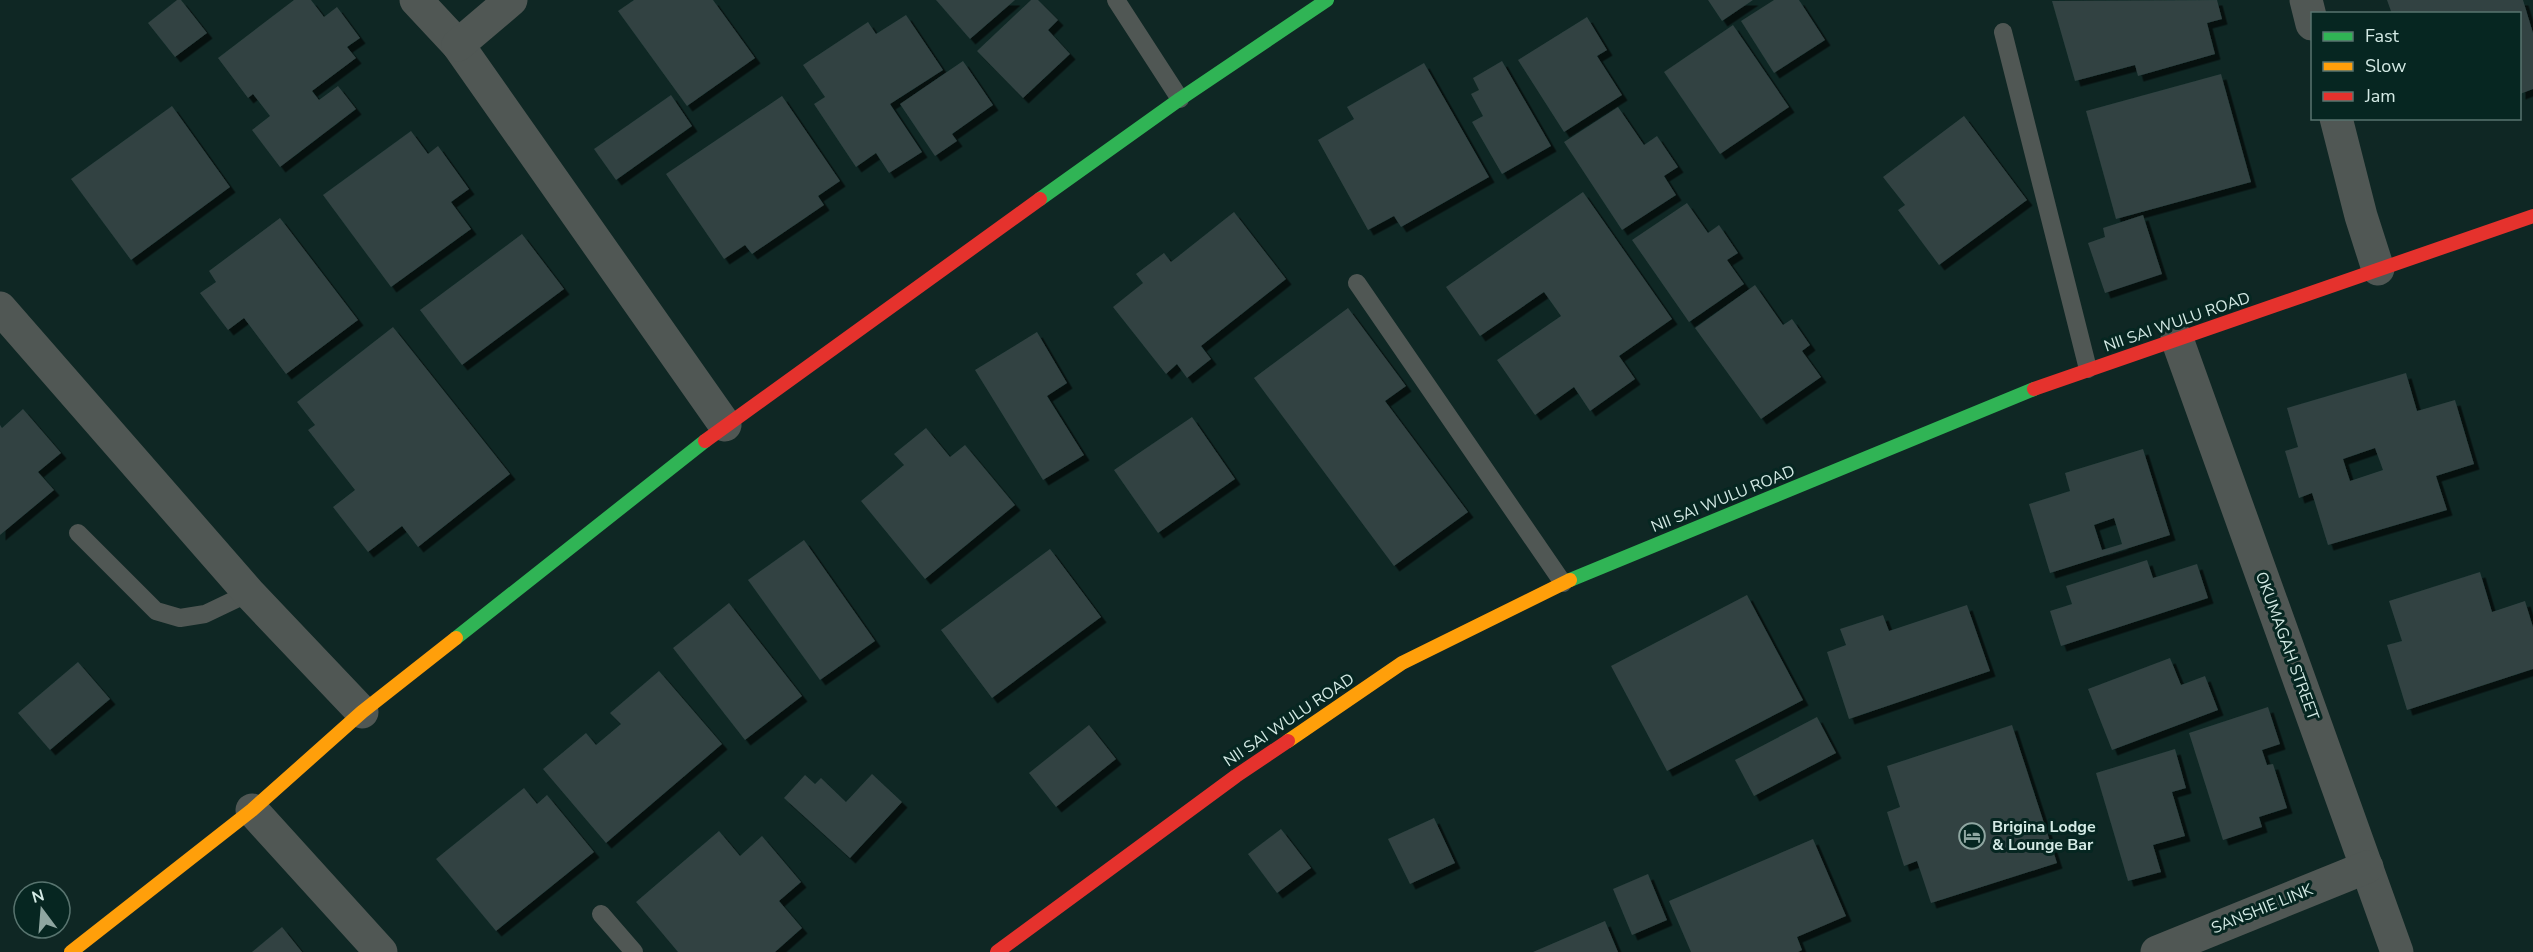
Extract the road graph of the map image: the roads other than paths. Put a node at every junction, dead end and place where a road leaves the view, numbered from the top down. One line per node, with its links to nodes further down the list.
1 (416, 0): 8 (street)
2 (511, 0): 8 (street)
3 (1116, 0): 9 (lane)
4 (1327, 0): 9 (street)
5 (2306, 0): 6 (street)
6 (2311, 17)
7 (2003, 32): 16 (lane)
8 (458, 45): 17 (street)
9 (1180, 99): 17 (street)
10 (2337, 120): 12 (street)
11 (2533, 216): 12 (street, NII SAI WULU ROAD)
12 (2379, 269): 15 (street, NII SAI WULU ROAD)
13 (1356, 283): 19 (lane)
14 (2, 315): 20 (street)
15 (2177, 339): 16 (street, NII SAI WULU ROAD); 23 (street, OKUMAGAH STREET)
16 (2088, 369): 19 (street, NII SAI WULU ROAD)
17 (725, 425): 21 (street)
18 (78, 533): 20 (lane)
19 (1563, 583): 28 (street, NII SAI WULU ROAD)
20 (249, 593): 21 (street)
21 (362, 712): 22 (street)
22 (252, 810): 25 (street); 26 (street)
23 (2367, 867): 29 (street, SANSHIE LINK); 30 (street, OKUMAGAH STREET)
24 (601, 914): 27 (lane)
25 (71, 952)
26 (381, 952)
27 (634, 952)
28 (997, 952)
29 (2157, 952)
30 (2397, 952)

